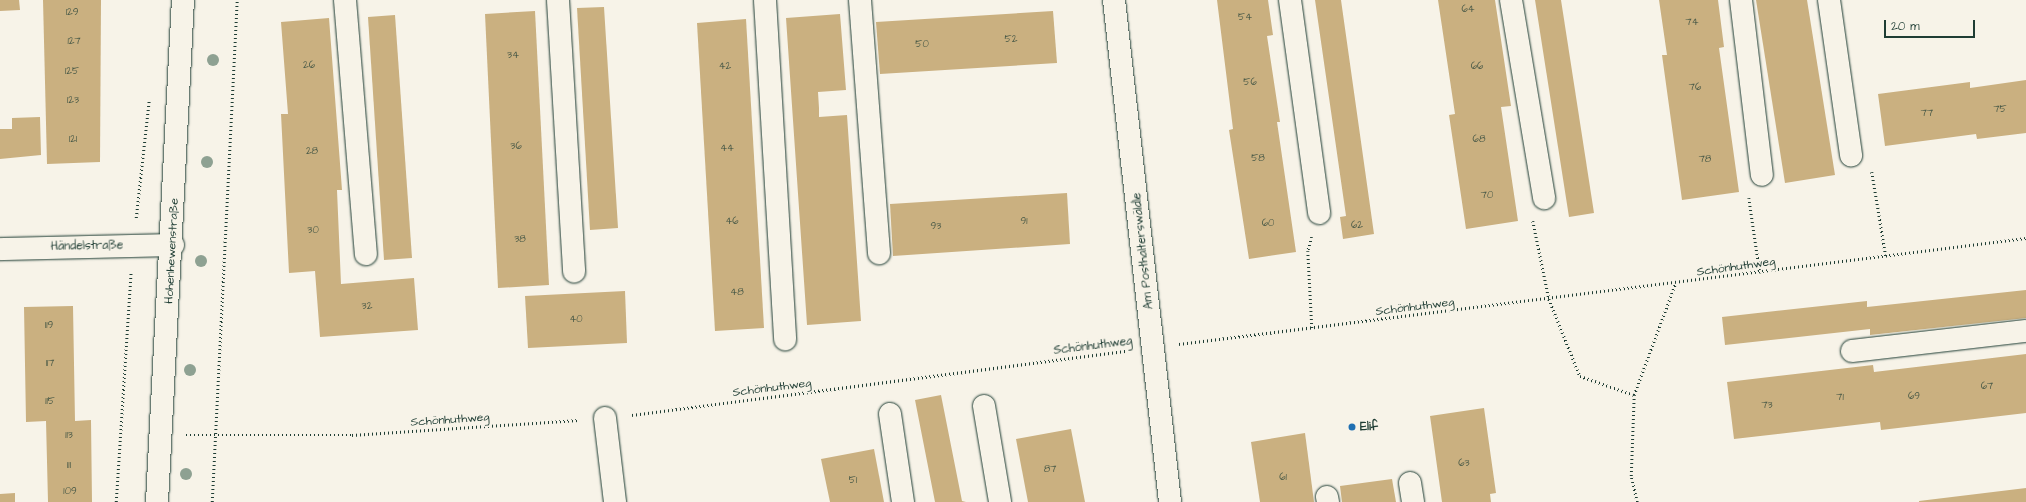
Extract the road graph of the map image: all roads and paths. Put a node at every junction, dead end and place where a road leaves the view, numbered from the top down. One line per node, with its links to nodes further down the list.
1 (183, 0): 17 (street, Hohenhewenstraße)
2 (237, 0): 36 (path)
3 (345, 0): 20 (street)
4 (558, 0): 22 (street)
5 (766, 0): 28 (street)
6 (860, 0): 19 (street)
7 (1114, 0): 29 (street, Am Posthalterswäldle)
8 (1290, 0): 15 (street)
9 (1511, 0): 14 (street)
10 (1740, 0): 13 (street)
11 (1829, 0): 12 (street)
12 (1851, 155): 21 (path)
13 (1762, 175): 23 (path)
14 (1544, 198): 25 (path)
15 (1319, 213): 26 (path)
16 (2026, 238): 21 (path, Schönhuthweg)
17 (173, 246): 18 (street, Händelstraße); 35 (street, Hohenhewenstraße)
18 (0, 249)
19 (879, 252)
20 (366, 254)
21 (1886, 257): 23 (path, Schönhuthweg)
22 (574, 272)
23 (1760, 273): 24 (path, Schönhuthweg)
24 (1675, 284): 25 (path, Schönhuthweg); 31 (path)
25 (1549, 299): 26 (path, Schönhuthweg); 31 (path)
26 (1312, 328): 29 (path, Schönhuthweg)
27 (2026, 331): 30 (street)
28 (785, 339)
29 (1154, 348): 34 (path, Schönhuthweg); 42 (street, Am Posthalterswäldle)
30 (1852, 351)
31 (1634, 395): 43 (path)
32 (984, 406): 41 (street)
33 (890, 414): 40 (street)
34 (605, 418): 36 (path, Schönhuthweg); 39 (street)
35 (160, 434): 36 (path, Schönhuthweg); 37 (street, Hohenhewenstraße)
36 (215, 435): 38 (path)
37 (157, 502)
38 (212, 502)
39 (615, 502)
40 (903, 502)
41 (1000, 502)
42 (1170, 502)
43 (1637, 502)

